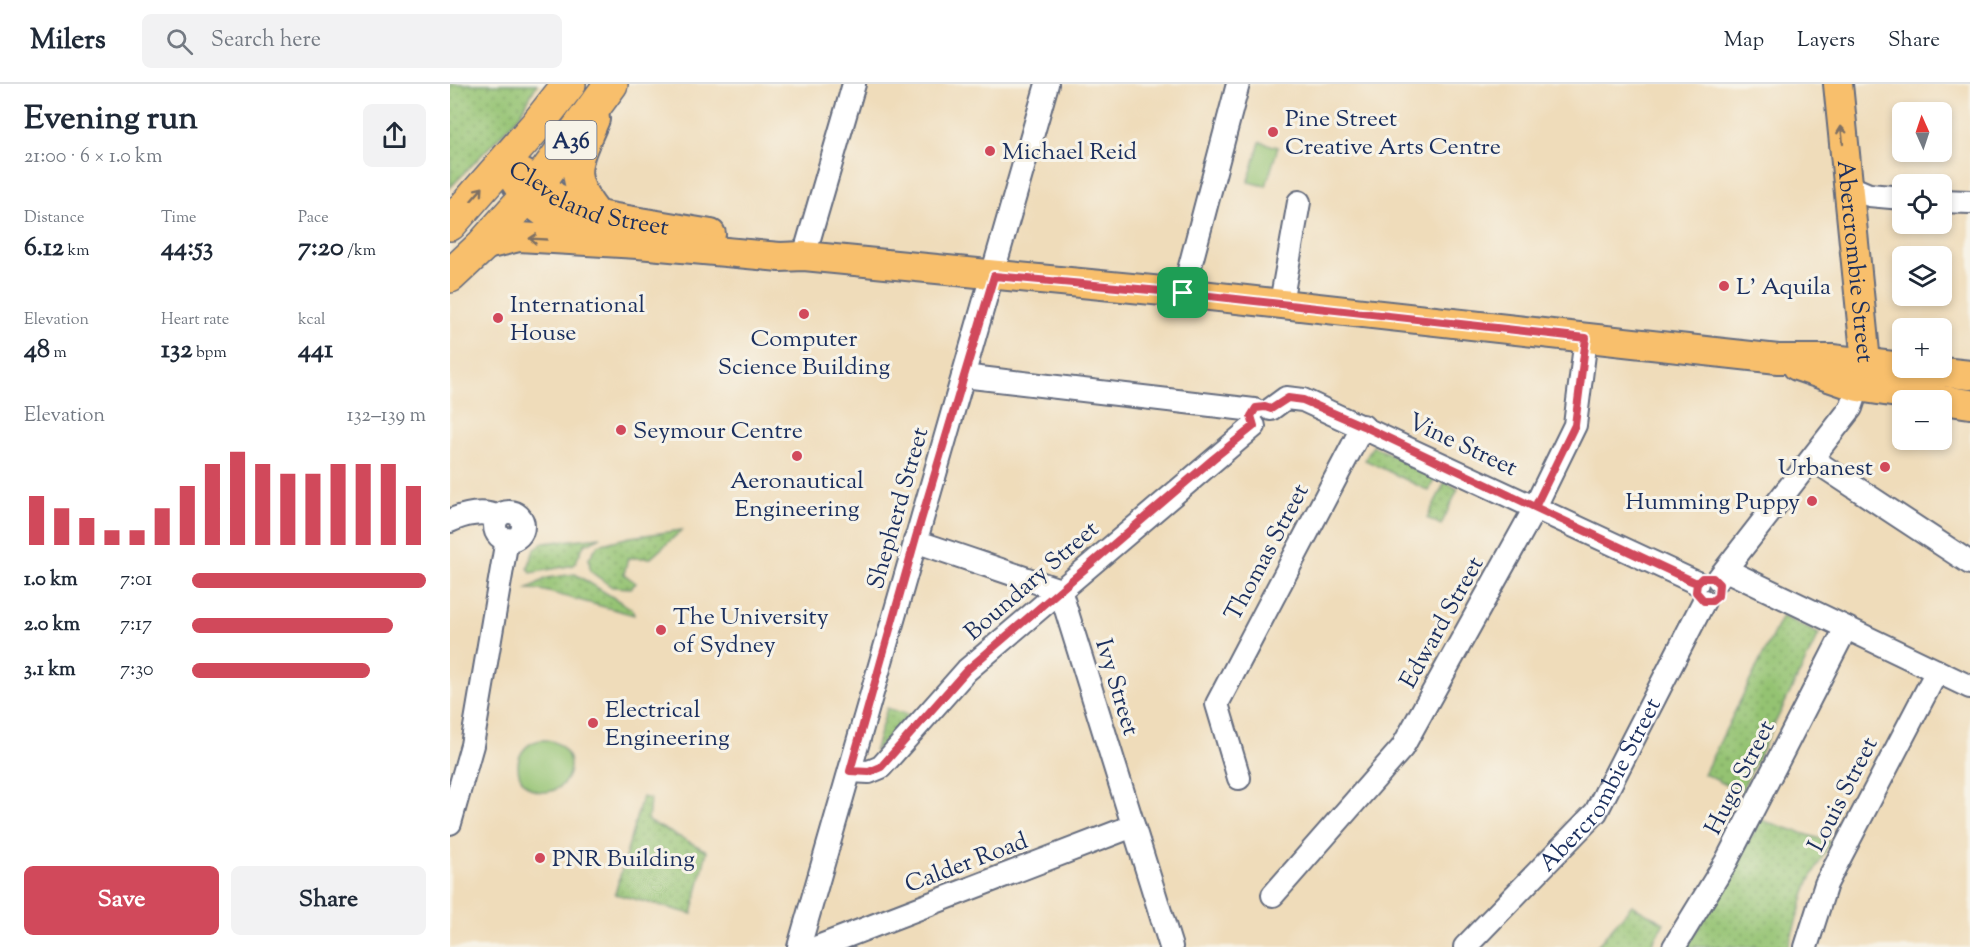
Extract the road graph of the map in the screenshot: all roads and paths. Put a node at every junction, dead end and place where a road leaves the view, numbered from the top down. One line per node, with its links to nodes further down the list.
1 (569, 84): 7 (highway, A36)
2 (854, 84): 18 (street)
3 (1047, 84): 20 (street, Shepherd Street)
4 (1238, 84): 21 (street)
5 (1838, 84): 8 (main road, Abercrombie Street, one-way to 5)
6 (607, 91): 9 (highway, A36); 14 (main road)
7 (504, 163): 9 (main road, Cleveland Street); 15 (highway, A36, one-way to 7)
8 (1848, 186): 10 (street); 26 (main road, Abercrombie Street)
9 (532, 190): 14 (main road, Cleveland Street); 16 (main road, Cleveland Street); 17 (highway, A36)
10 (1892, 197)
11 (1952, 201): 13 (street)
12 (1299, 202): 22 (street)
13 (1970, 202)
14 (598, 215): 18 (main road, Cleveland Street)
15 (450, 224)
16 (638, 244): 17 (main road, Cleveland Street, one-way to 17); 18 (main road, Cleveland Street)
17 (482, 246): 19 (highway, A36)
18 (804, 256): 20 (main road, Cleveland Street)
19 (450, 276)
20 (994, 276): 21 (main road, Cleveland Street); 28 (street, Shepherd Street)
21 (1183, 293): 22 (main road, Cleveland Street)
22 (1281, 303): 23 (main road, Cleveland Street)
23 (1586, 338): 26 (main road, Cleveland Street); 33 (street, Edward Street)
24 (1892, 369): 26 (main road, Cleveland Street)
25 (1952, 373): 27 (main road, Cleveland Street)
26 (1862, 375): 29 (main road, Abercrombie Street); 32 (street, Abercrombie Street)
27 (1970, 375)
28 (963, 376): 30 (street, Vine Street); 35 (street, Shepherd Street)
29 (1970, 404)
30 (1260, 415): 31 (street, Vine Street); 38 (street, Boundary Street)
31 (1363, 426): 33 (street, Vine Street); 43 (street, Thomas Street)
32 (1812, 459): 36 (street); 37 (street, Abercrombie Street)
33 (1535, 507): 37 (street, Vine Street); 46 (street, Edward Street)
34 (450, 521): 44 (street)
35 (915, 541): 38 (street); 42 (street, Shepherd Street)
36 (1970, 564)
37 (1711, 584): 39 (street, Vine Street); 50 (street, Abercrombie Street)
38 (1060, 590): 42 (street, Boundary Street); 45 (street, Ivy Street)
39 (1846, 627): 40 (street, Vine Street); 51 (street, Hugo Street)
40 (1937, 671): 41 (street, Vine Street); 52 (street, Louis Street)
41 (1970, 687)
42 (850, 771): 47 (street, Shepherd Street)
43 (1239, 778)
44 (450, 823)
45 (1132, 826): 48 (street, Calder Road); 49 (street, Ivy Street)
46 (1273, 895)
47 (799, 947)
48 (818, 947)
49 (1171, 947)
50 (1465, 947)
51 (1674, 947)
52 (1806, 947)

